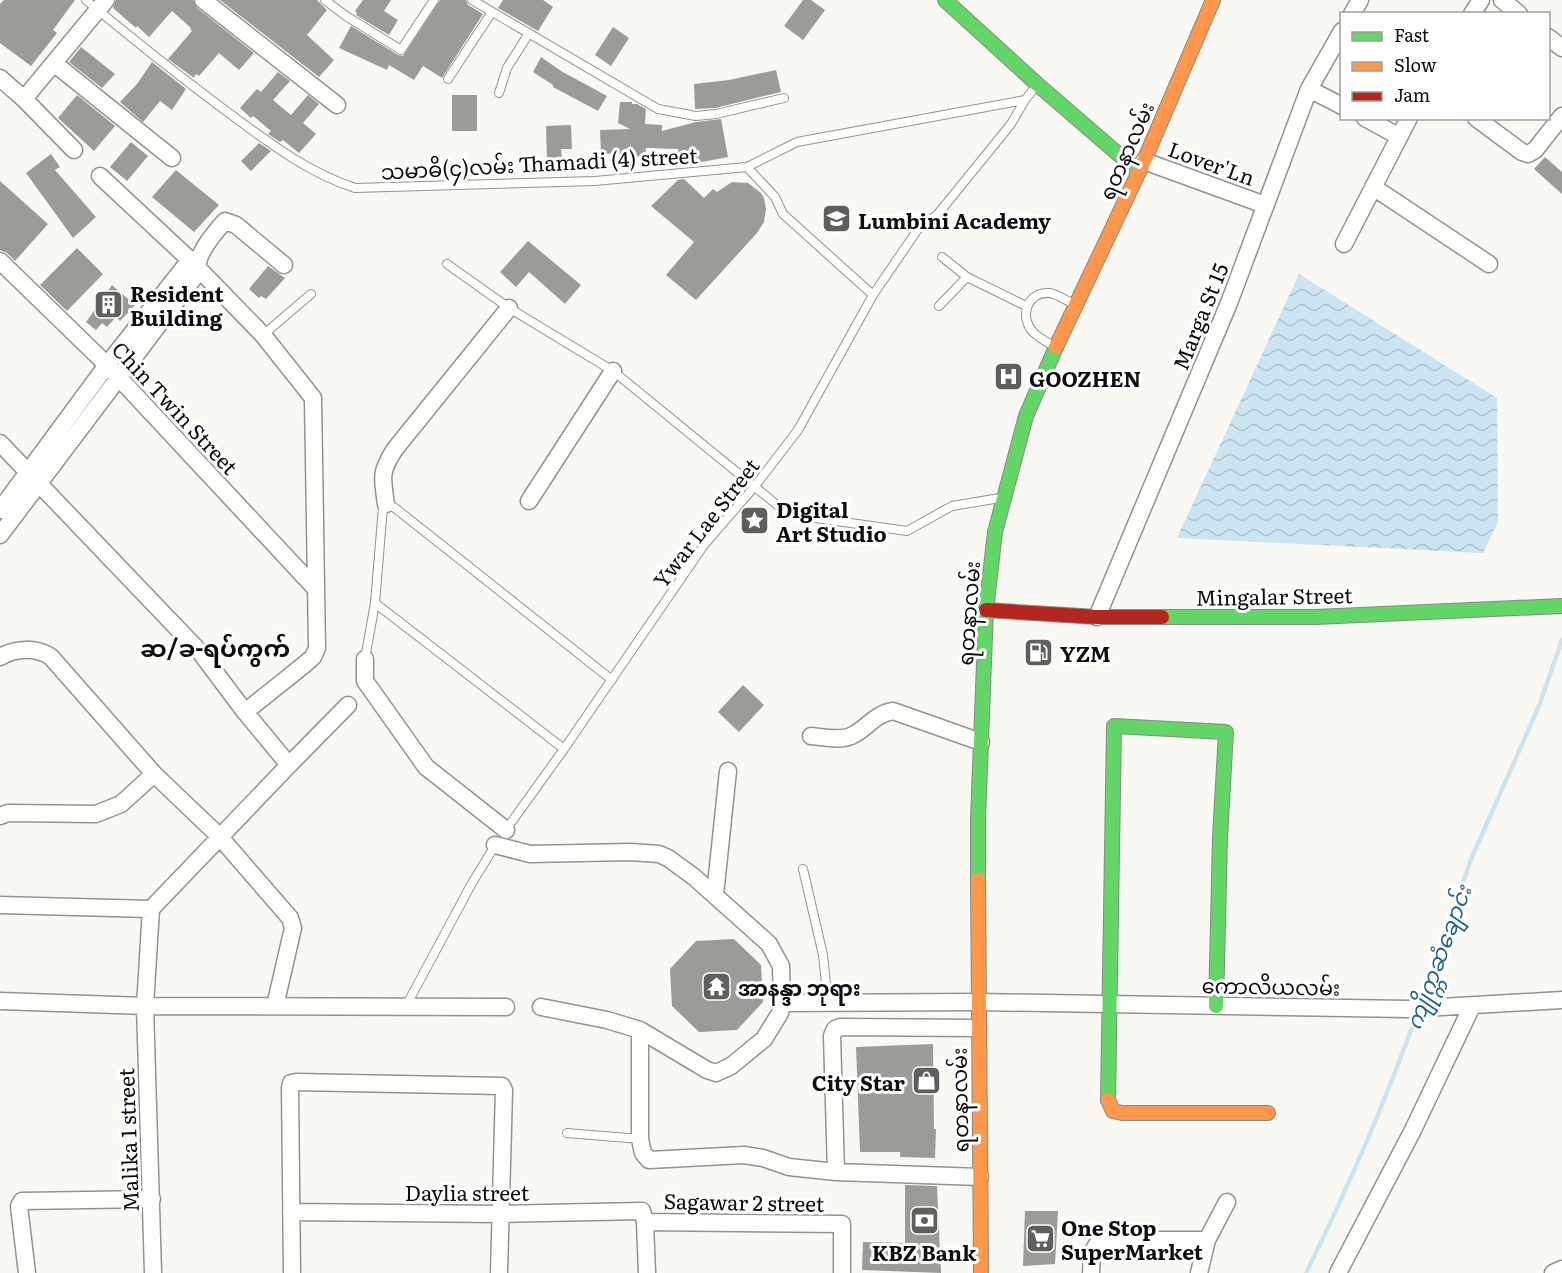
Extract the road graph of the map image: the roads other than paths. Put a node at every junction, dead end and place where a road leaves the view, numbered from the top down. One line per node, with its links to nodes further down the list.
1 (203, 0): 24 (street)
2 (325, 0): 3 (lane)
3 (434, 0)
4 (472, 0): 9 (lane)
5 (945, 0): 18 (street)
6 (1213, 0): 34 (street, ရတနာလမ်း)
7 (1502, 0): 10 (street)
8 (96, 3): 15 (street); 33 (lane, သမာဓိ(၄)လမ်း Thamadi (4) street)
9 (492, 12): 11 (lane); 17 (lane)
10 (1517, 12)
11 (529, 33): 20 (lane); 21 (lane)
12 (1340, 34): 19 (street, Marga St 15)
13 (1550, 39): 14 (street)
14 (1562, 48)
15 (55, 64): 22 (street); 32 (street)
16 (0, 78): 22 (street)
17 (448, 79)
18 (1037, 84): 23 (lane); 34 (street)
19 (1309, 88): 25 (street); 37 (street, Marga St 15)
20 (499, 93)
21 (784, 98)
22 (24, 99): 31 (street)
23 (1025, 100): 33 (lane, သမာဓိ(၄)လမ်း Thamadi (4) street); 47 (lane, Ywar Lae Street)
24 (337, 105)
25 (1340, 105)
26 (1562, 116): 29 (street)
27 (1369, 120): 30 (street)
28 (1408, 120): 30 (street)
29 (1479, 120)
30 (1398, 136): 36 (street)
31 (74, 150)
32 (172, 158)
33 (747, 167): 47 (lane)
34 (1141, 167): 37 (street, Lover'Ln); 48 (street, ရတနာလမ်း)
35 (100, 176): 41 (street)
36 (1373, 187): 38 (street); 43 (street)
37 (1265, 205): 68 (street, Marga St 15)
38 (1344, 244)
39 (942, 257): 45 (lane)
40 (0, 261): 54 (street, Chin Twin Street)
41 (196, 262): 44 (street); 52 (street); 54 (street)
42 (447, 264): 51 (lane)
43 (1489, 264)
44 (284, 265)
45 (967, 277): 49 (lane); 50 (lane)
46 (311, 294): 52 (lane)
47 (873, 295): 58 (lane, Ywar Lae Street)
48 (1075, 304): 50 (lane); 53 (street, ရတနာလမ်း)
49 (939, 306)
50 (1026, 306): 53 (lane)
51 (509, 308): 55 (lane); 61 (street)
52 (263, 335): 64 (street)
53 (1056, 348): 59 (street, ရတနာလမ်း)
54 (113, 371): 57 (street); 64 (street, Chin Twin Street)
55 (613, 371): 58 (lane); 60 (street)
56 (0, 443): 57 (street)
57 (34, 477): 62 (street); 63 (street); 73 (street)
58 (755, 486): 59 (lane); 71 (lane, Ywar Lae Street)
59 (1003, 498): 67 (street, ရတနာလမ်း)
60 (529, 501)
61 (386, 504): 65 (lane); 71 (lane)
62 (0, 510)
63 (0, 535)
64 (315, 588): 73 (street)
65 (375, 603): 70 (lane); 76 (lane)
66 (1562, 606): 68 (street, Mingalar Street)
67 (986, 610): 68 (street, Mingalar Street); 75 (street, ရတနာလမ်း)
68 (1097, 617)
69 (0, 657): 79 (street)
70 (365, 659): 81 (street)
71 (612, 680): 76 (lane, Ywar Lae Street)
72 (348, 705): 77 (street)
73 (245, 712): 77 (street)
74 (812, 736): 75 (street)
75 (981, 742): 90 (street, ရတနာလမ်း)
76 (564, 749): 81 (lane, Ywar Lae Street)
77 (289, 765): 82 (street)
78 (728, 771): 85 (street)
79 (154, 774): 80 (street); 82 (street)
80 (0, 816)
81 (506, 830): 83 (lane, Ywar Lae Street)
82 (219, 836): 87 (street); 95 (street)
83 (495, 845): 85 (street); 98 (lane, Ywar Lae Street)
84 (803, 870): 92 (lane)
85 (715, 895): 91 (street)
86 (0, 905): 87 (street)
87 (151, 909): 94 (street, Malika 1 street)
88 (1562, 1000): 97 (street, ကောလိယလမ်း)
89 (0, 1001): 94 (street)
90 (979, 1002): 92 (street, ကောလိယလမ်း); 93 (street, ကောလိယလမ်း); 101 (street, ရတနာလမ်း)
91 (783, 1003): 92 (street, ကောလိယလမ်း); 102 (street)
92 (828, 1003)
93 (1110, 1004): 96 (street, ကောလိယလမ်း); 96 (street); 103 (street)
94 (145, 1006): 95 (street); 108 (street, Malika 1 street)
95 (275, 1006): 98 (street)
96 (1216, 1006): 97 (street, ကောလိယလမ်း)
97 (1472, 1006): 124 (street)
98 (406, 1007): 99 (street)
99 (506, 1007)
100 (541, 1007): 102 (street)
101 (978, 1028): 106 (street); 107 (street, ရတနာလမ်း)
102 (640, 1030): 105 (street)
103 (1268, 1113)
104 (567, 1133): 105 (lane)
105 (640, 1139): 106 (street)
106 (836, 1172): 107 (street)
107 (980, 1177): 121 (street, ရတနာလမ်း)
108 (152, 1199): 115 (street); 116 (street, Malika 1 street)
109 (1227, 1202): 113 (street)
110 (291, 1212): 111 (street, Daylia street); 111 (street); 117 (street)
111 (500, 1214): 112 (street, Daylia street); 118 (street)
112 (644, 1217): 119 (street); 120 (street, Sagawar 2 street)
113 (1207, 1240): 122 (street); 123 (street)
114 (1562, 1269): 125 (street)
115 (27, 1273)
116 (153, 1273)
117 (292, 1273)
118 (500, 1273)
119 (647, 1273)
120 (842, 1273)
121 (981, 1273)
122 (1091, 1273)
123 (1199, 1273)
124 (1338, 1273)
125 (1553, 1273)

